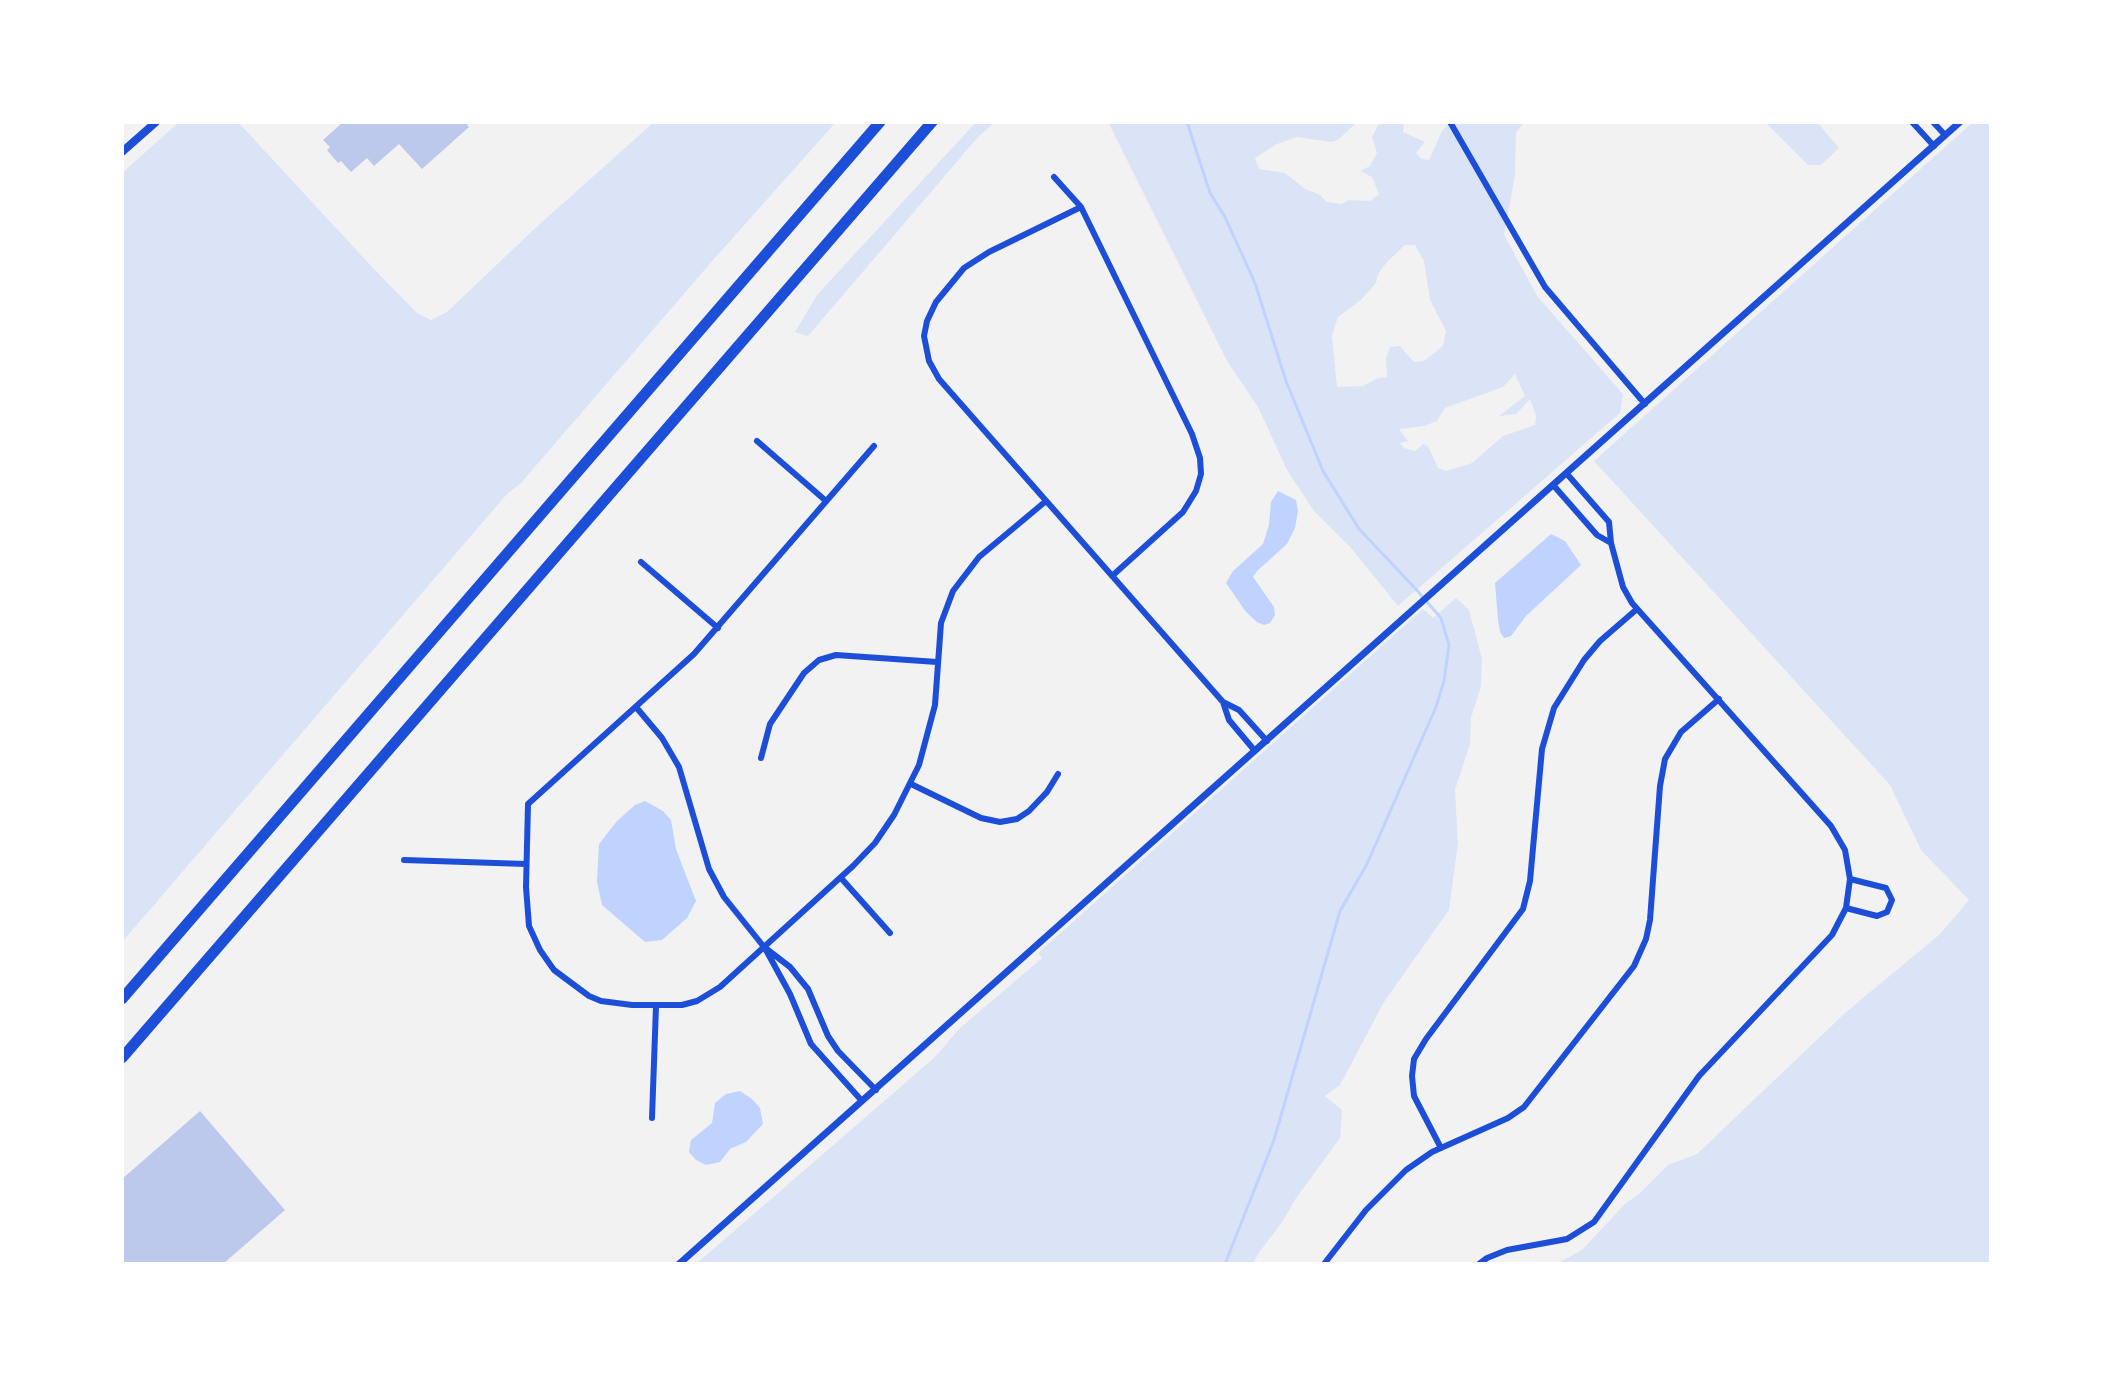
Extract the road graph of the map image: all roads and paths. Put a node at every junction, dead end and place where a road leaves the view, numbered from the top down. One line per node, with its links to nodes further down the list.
1 (156, 122): 10 (main road)
2 (880, 122): 41 (highway)
3 (932, 122): 43 (highway)
4 (1450, 122): 13 (street)
5 (1912, 122): 9 (street)
6 (1933, 122): 8 (street)
7 (1960, 122): 8 (street)
8 (1945, 135): 9 (street)
9 (1934, 146): 13 (street)
10 (122, 152)
11 (1054, 177): 12 (street)
12 (1081, 207): 19 (street); 22 (street)
13 (1645, 404): 16 (street)
14 (757, 441): 18 (street)
15 (874, 446): 18 (street)
16 (1567, 474): 17 (street); 20 (street)
17 (1554, 486): 20 (street); 29 (street)
18 (826, 501): 24 (street)
19 (1046, 501): 22 (street); 25 (street)
20 (1611, 543): 23 (street)
21 (641, 562): 24 (street)
22 (1112, 576): 27 (street)
23 (1637, 609): 26 (street); 47 (street)
24 (718, 628): 28 (street)
25 (937, 662): 31 (street); 33 (street)
26 (1719, 699): 37 (street); 47 (street)
27 (1223, 702): 29 (street); 30 (street)
28 (636, 707): 35 (street); 40 (street)
29 (1267, 741): 30 (street)
30 (1255, 751): 44 (street)
31 (761, 758)
32 (1058, 774): 33 (street)
33 (911, 784): 36 (street)
34 (404, 860): 35 (street)
35 (526, 864): 42 (street)
36 (841, 878): 39 (street); 40 (street)
37 (1850, 879): 38 (street); 38 (street)
38 (1846, 908): 50 (street)
39 (890, 933)
40 (764, 947): 42 (street); 44 (street); 45 (street)
41 (122, 999)
42 (656, 1006): 46 (street)
43 (122, 1058)
44 (876, 1090): 45 (street)
45 (862, 1101): 48 (street)
46 (652, 1118)
47 (1441, 1148): 49 (street)
48 (679, 1264)
49 (1324, 1264)
50 (1479, 1264)

